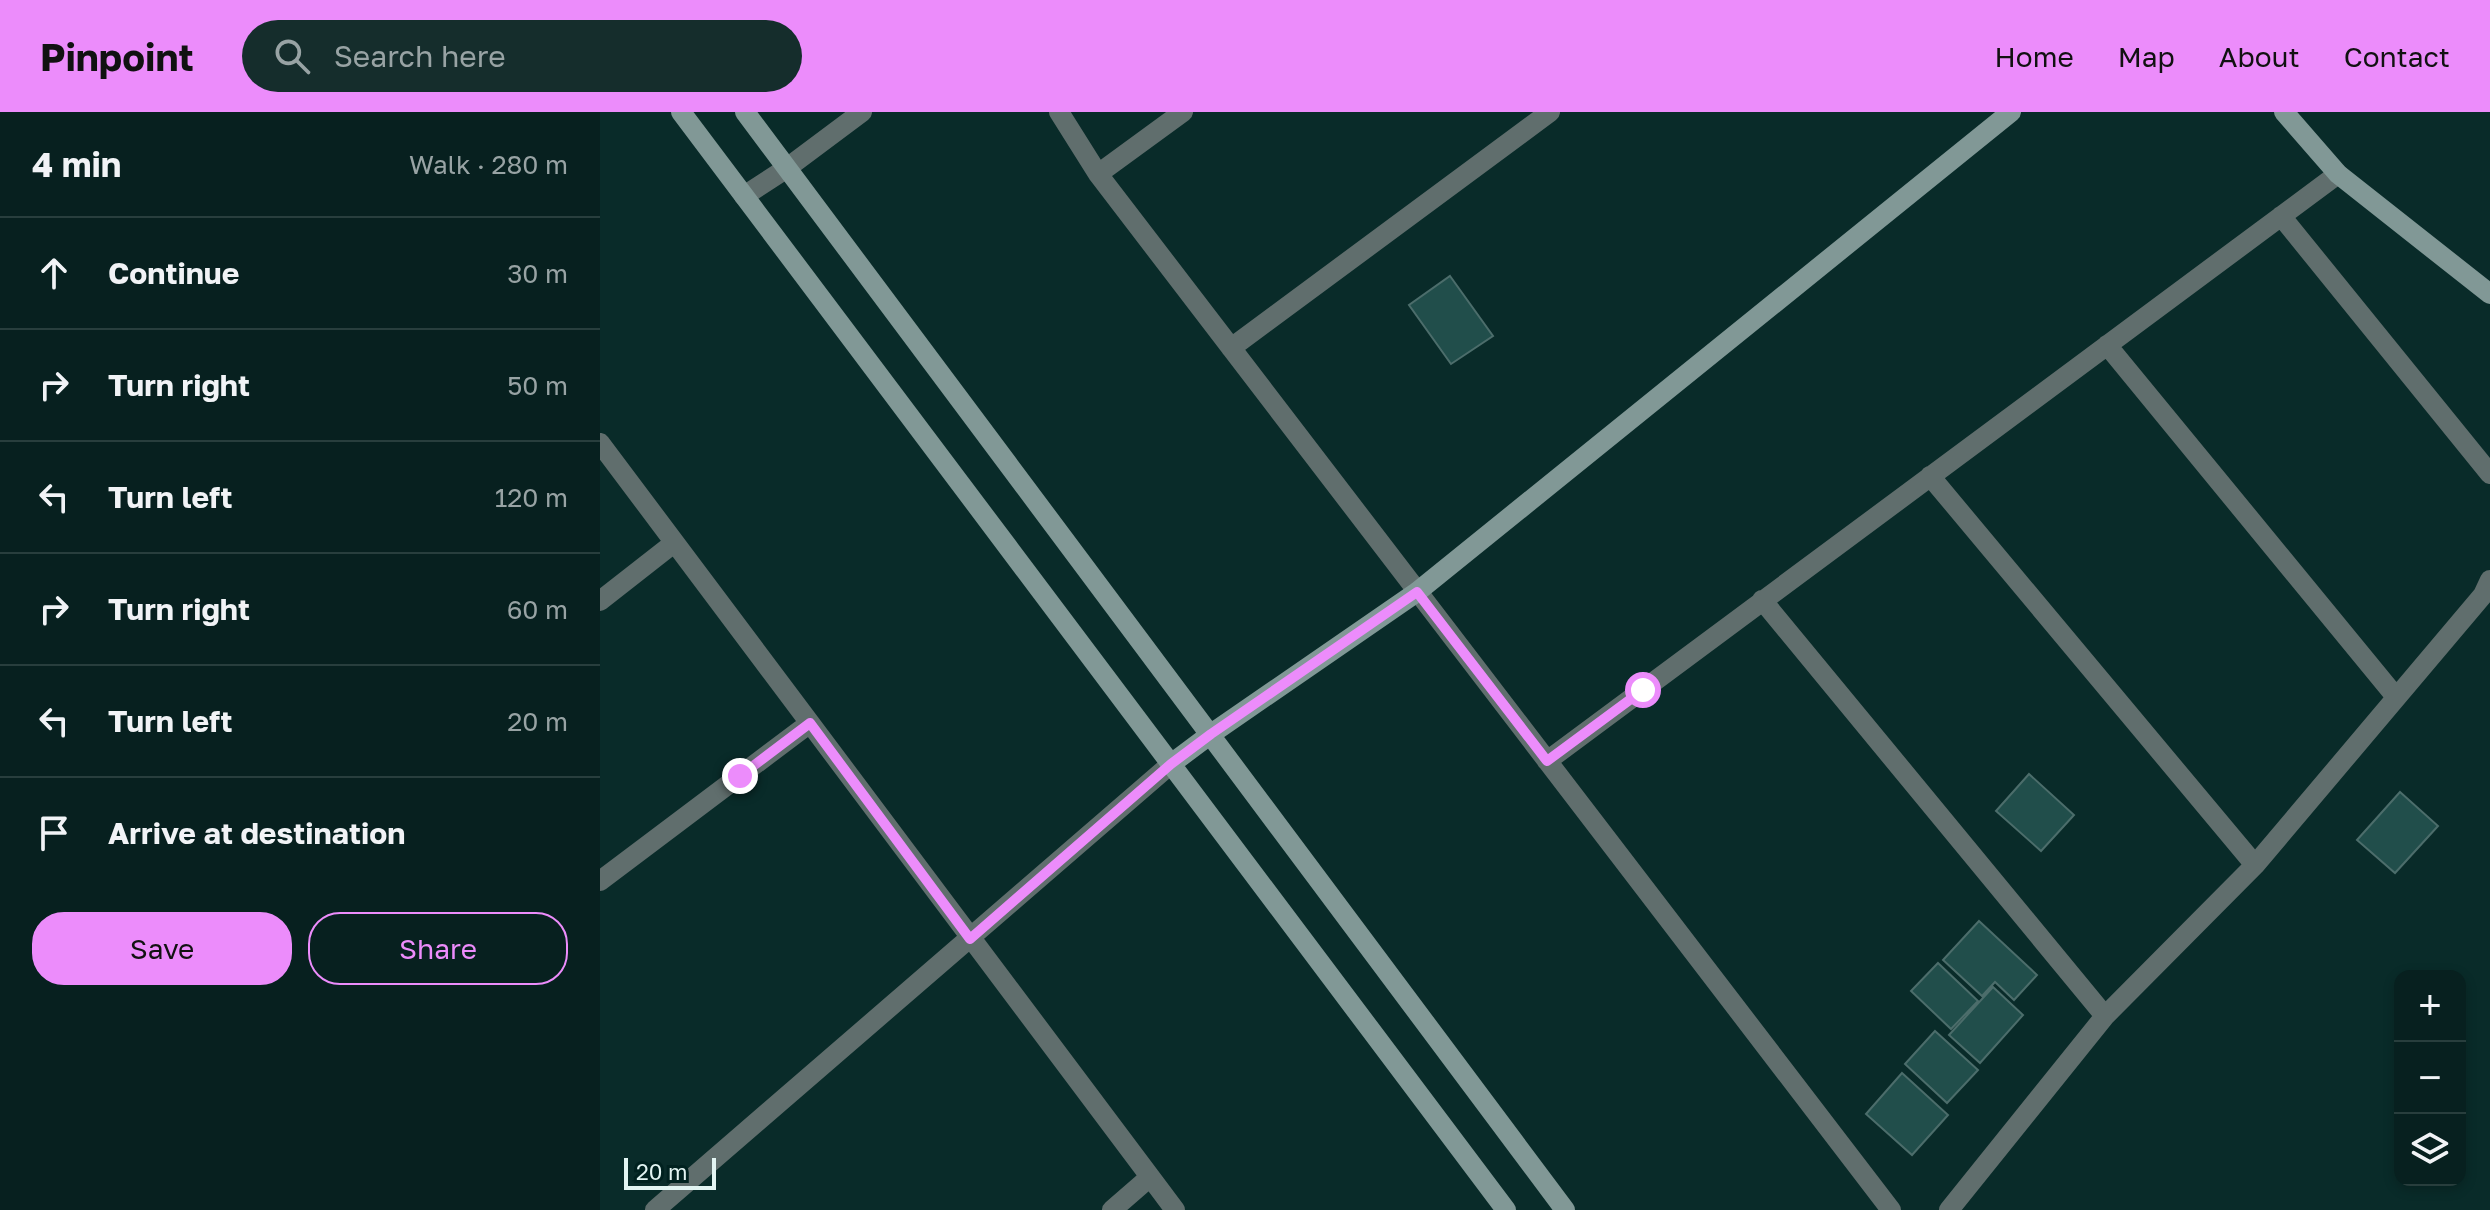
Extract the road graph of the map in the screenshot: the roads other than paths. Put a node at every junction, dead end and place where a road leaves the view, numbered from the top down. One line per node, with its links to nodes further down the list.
1 (681, 112): 12 (street)
2 (745, 112): 9 (street)
3 (862, 112): 9 (street)
4 (1059, 112): 10 (street)
5 (1183, 112): 10 (street)
6 (1550, 112): 16 (street)
7 (2011, 112): 22 (street)
8 (2284, 112): 11 (street)
9 (787, 168): 12 (street); 27 (street)
10 (1098, 174): 16 (street)
11 (2338, 174): 13 (street); 14 (street)
12 (744, 196): 29 (street)
13 (2281, 216): 15 (street); 18 (street)
14 (2490, 294)
15 (2107, 345): 19 (street); 25 (street)
16 (1231, 348): 22 (street)
17 (600, 443): 20 (street)
18 (2490, 474)
19 (1930, 476): 23 (street); 30 (street)
20 (674, 543): 24 (street); 26 (street)
21 (2490, 580): 25 (street)
22 (1417, 592): 27 (street); 28 (street)
23 (1762, 600): 28 (street); 33 (street)
24 (600, 601)
25 (2396, 697): 30 (street)
26 (810, 723): 31 (street); 32 (street)
27 (1211, 734): 29 (street); 39 (street)
28 (1547, 761): 40 (street)
29 (1171, 764): 32 (street); 38 (street)
30 (2255, 865): 33 (street)
31 (600, 881)
32 (970, 939): 34 (street); 35 (street)
33 (2105, 1016): 41 (street)
34 (1150, 1177): 36 (street); 37 (street)
35 (655, 1210)
36 (1112, 1210)
37 (1175, 1210)
38 (1506, 1210)
39 (1565, 1210)
40 (1891, 1210)
41 (1949, 1210)

